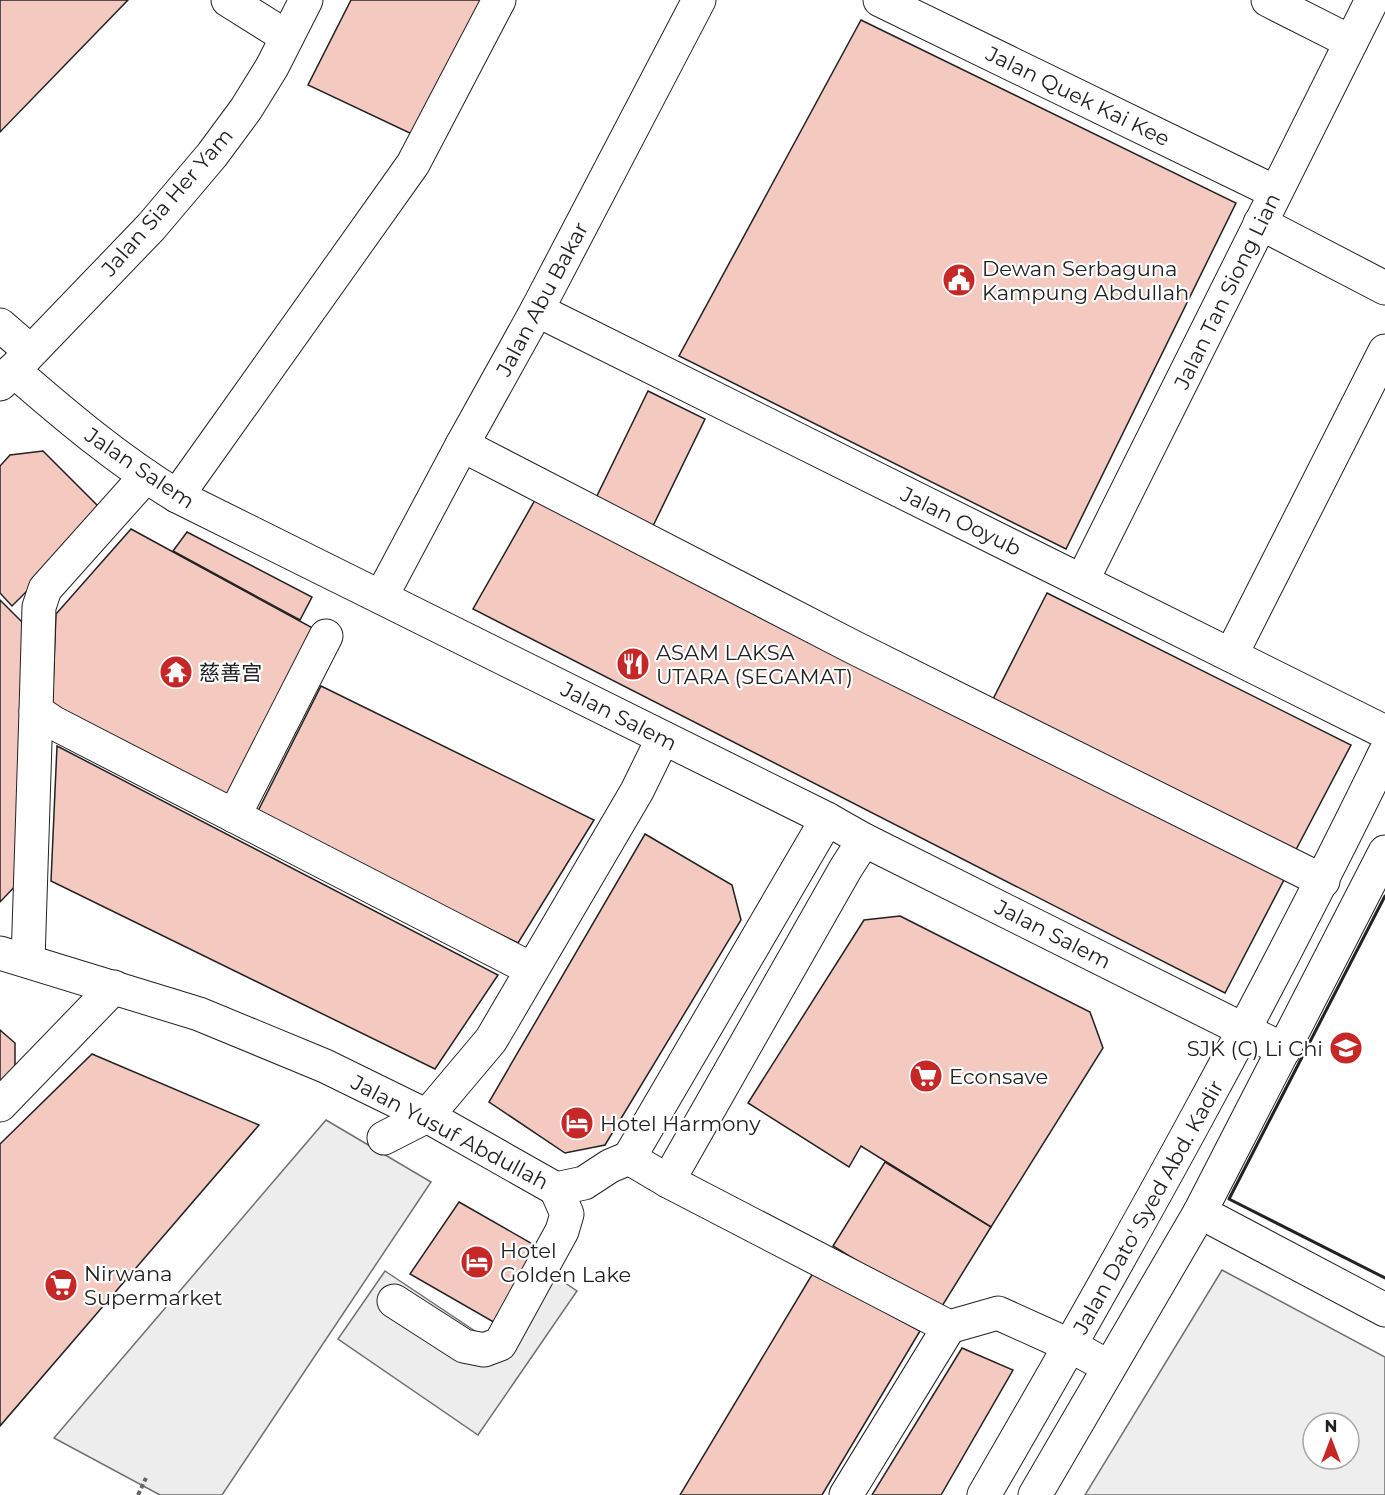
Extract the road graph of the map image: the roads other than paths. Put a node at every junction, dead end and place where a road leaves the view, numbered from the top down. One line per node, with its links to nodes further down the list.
1 (228, 0): 8 (street)
2 (306, 0): 8 (street, Jalan Sia Her Yam)
3 (499, 0): 19 (street)
4 (699, 0): 13 (street, Jalan Abu Bakar)
5 (880, 0): 10 (street, Jalan Quek Kai Kee)
6 (1268, 0): 9 (street)
7 (1372, 0): 9 (street, Jalan Tan Siong Lian)
8 (287, 37): 16 (street, Jalan Sia Her Yam)
9 (1351, 42): 10 (street, Jalan Tan Siong Lian)
10 (1275, 192): 11 (street, Jalan Tan Siong Lian)
11 (1260, 223): 12 (street); 20 (street, Jalan Tan Siong Lian)
12 (1385, 288)
13 (537, 310): 17 (street, Jalan Abu Bakar); 20 (street, Jalan Ooyub)
14 (0, 325): 16 (street, Jalan Salem)
15 (1385, 351): 23 (street)
16 (14, 368): 18 (street, Jalan Salem)
17 (462, 445): 21 (street, Jalan Abu Bakar); 32 (street)
18 (146, 476): 19 (street, Jalan Salem); 24 (street)
19 (177, 496): 21 (street, Jalan Salem)
20 (1082, 581): 23 (street, Jalan Ooyub)
21 (381, 597): 26 (street, Jalan Salem)
22 (326, 636): 28 (street)
23 (1231, 655): 25 (street, Jalan Ooyub)
24 (36, 711): 28 (street); 33 (street)
25 (1385, 732)
26 (663, 738): 29 (street, Jalan Salem); 34 (street)
27 (1385, 753): 32 (street, Jalan Dato' Syed Abd. Kadir)
28 (234, 816): 34 (street)
29 (827, 819): 30 (street, Jalan Salem); 41 (street)
30 (864, 840): 36 (street, Jalan Salem); 42 (street)
31 (1385, 852): 37 (street, Jalan Dato' Syed Abd. Kadir)
32 (1323, 880): 36 (street, Jalan Dato' Syed Abd. Kadir)
33 (14, 957): 35 (street, Jalan Yusuf Abdullah)
34 (531, 969): 39 (street)
35 (114, 987): 38 (street); 39 (street, Jalan Yusuf Abdullah)
36 (1245, 1031): 37 (street, Jalan Salem); 48 (street, Jalan Dato' Syed Abd. Kadir)
37 (1284, 1050): 44 (street, Jalan Dato' Syed Abd. Kadir)
38 (0, 1105)
39 (428, 1116): 40 (street); 43 (street, Jalan Yusuf Abdullah)
40 (384, 1138)
41 (629, 1158): 42 (street); 43 (street, Jalan Yusuf Abdullah)
42 (668, 1181): 47 (street)
43 (556, 1189): 45 (street)
44 (1200, 1212): 46 (street); 49 (street, Jalan Dato' Syed Abd. Kadir)
45 (394, 1301)
46 (1385, 1310)
47 (949, 1327): 48 (street); 50 (street)
48 (1071, 1346): 49 (street); 51 (street, Jalan Dato' Syed Abd. Kadir)
49 (1109, 1367): 52 (street, Jalan Dato' Syed Abd. Kadir)
50 (846, 1495)
51 (984, 1495)
52 (1035, 1495)

